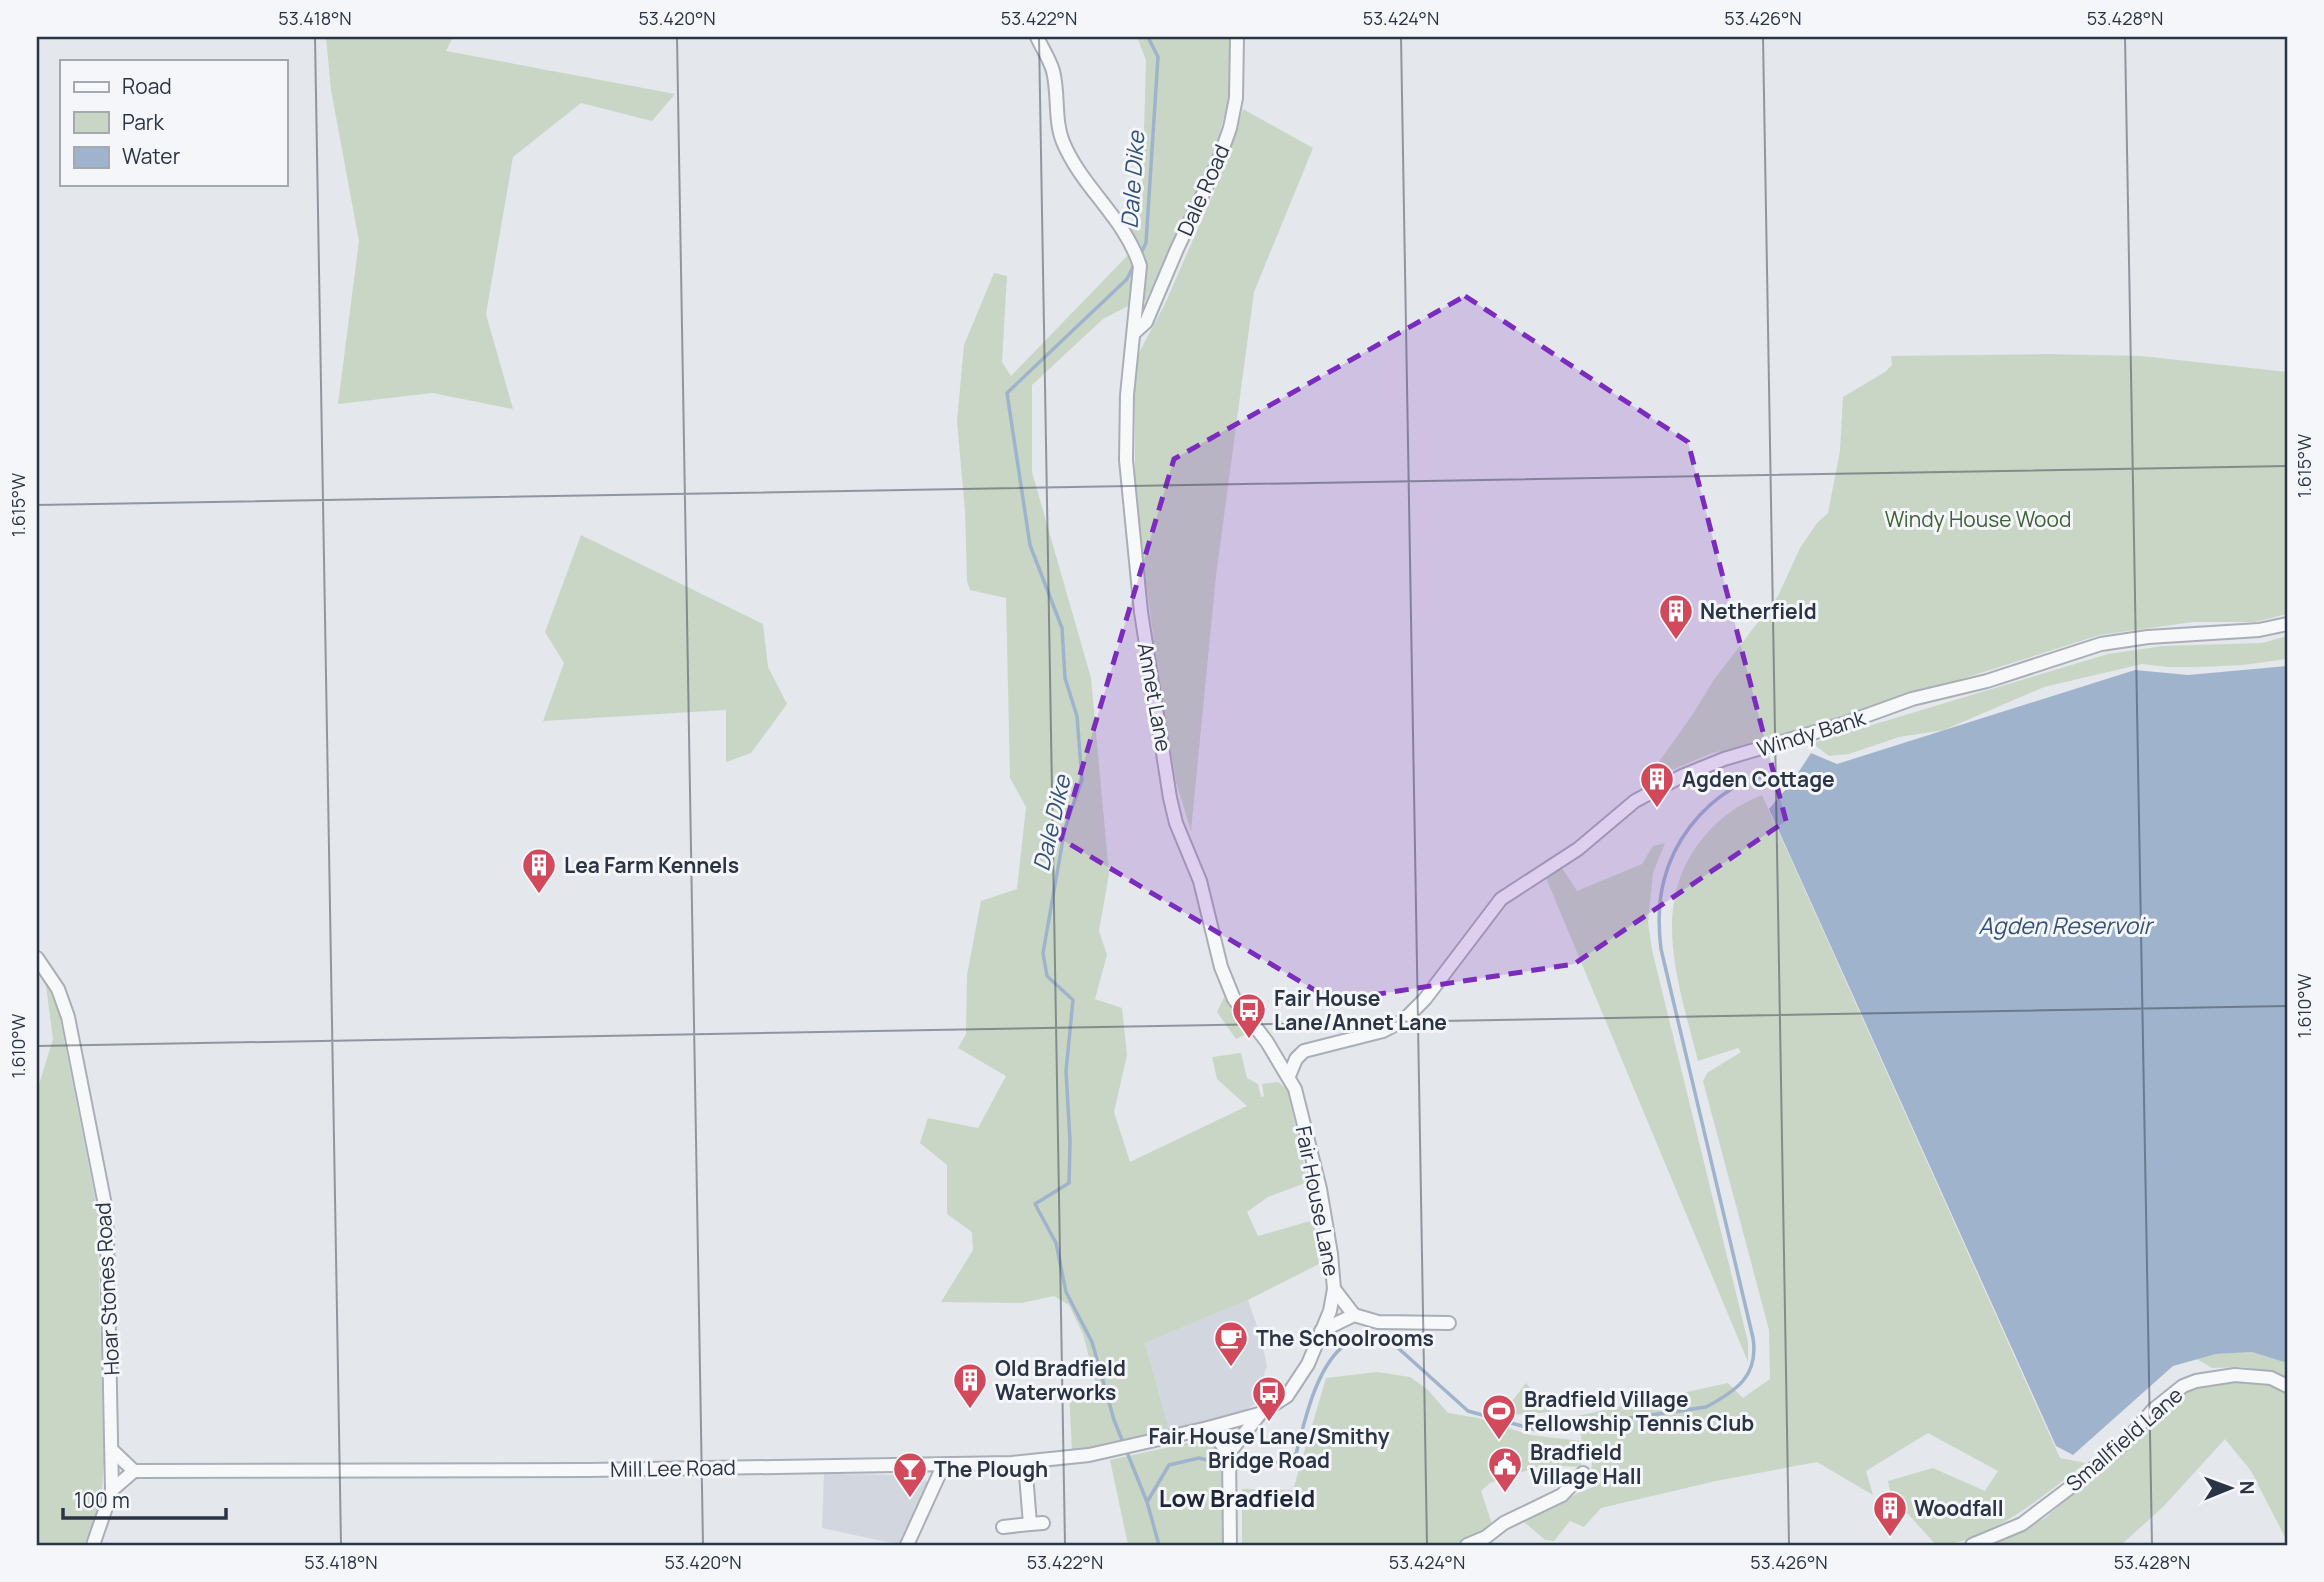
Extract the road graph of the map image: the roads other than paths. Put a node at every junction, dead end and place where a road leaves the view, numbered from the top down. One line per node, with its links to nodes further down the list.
1 (1037, 37): 3 (street, Annet Lane)
2 (1237, 37): 3 (street, Dale Road)
3 (1135, 332): 6 (street, Annet Lane)
4 (2287, 624): 7 (street, Windy Bank)
5 (37, 958): 16 (street, Hoar Stones Road)
6 (1270, 1046): 7 (street, Windy Bank); 8 (street, Fair House Lane)
7 (1304, 1051): 8 (street)
8 (1289, 1076): 9 (street, Fair House Lane)
9 (1334, 1289): 10 (street); 12 (street, Fair House Lane)
10 (1354, 1315): 11 (street); 12 (street)
11 (1449, 1323)
12 (1321, 1331): 14 (street, Fair House Lane)
13 (2287, 1386): 28 (street, Smallfield Lane)
14 (1259, 1414): 15 (street, Fair House Lane); 17 (street)
15 (1208, 1428): 17 (street); 18 (street, Mill Lee Road)
16 (112, 1450): 20 (street); 22 (street, Hoar Stones Road)
17 (1229, 1454): 26 (street)
18 (1025, 1462): 19 (street, Mill Lee Road); 23 (street)
19 (943, 1466): 20 (street, Mill Lee Road); 25 (street)
20 (134, 1471): 22 (street)
21 (1583, 1473): 27 (street)
22 (112, 1490): 24 (street, Hoar Stones Road)
23 (1003, 1527)
24 (93, 1545)
25 (907, 1545)
26 (1230, 1545)
27 (1467, 1545)
28 (1972, 1545)

